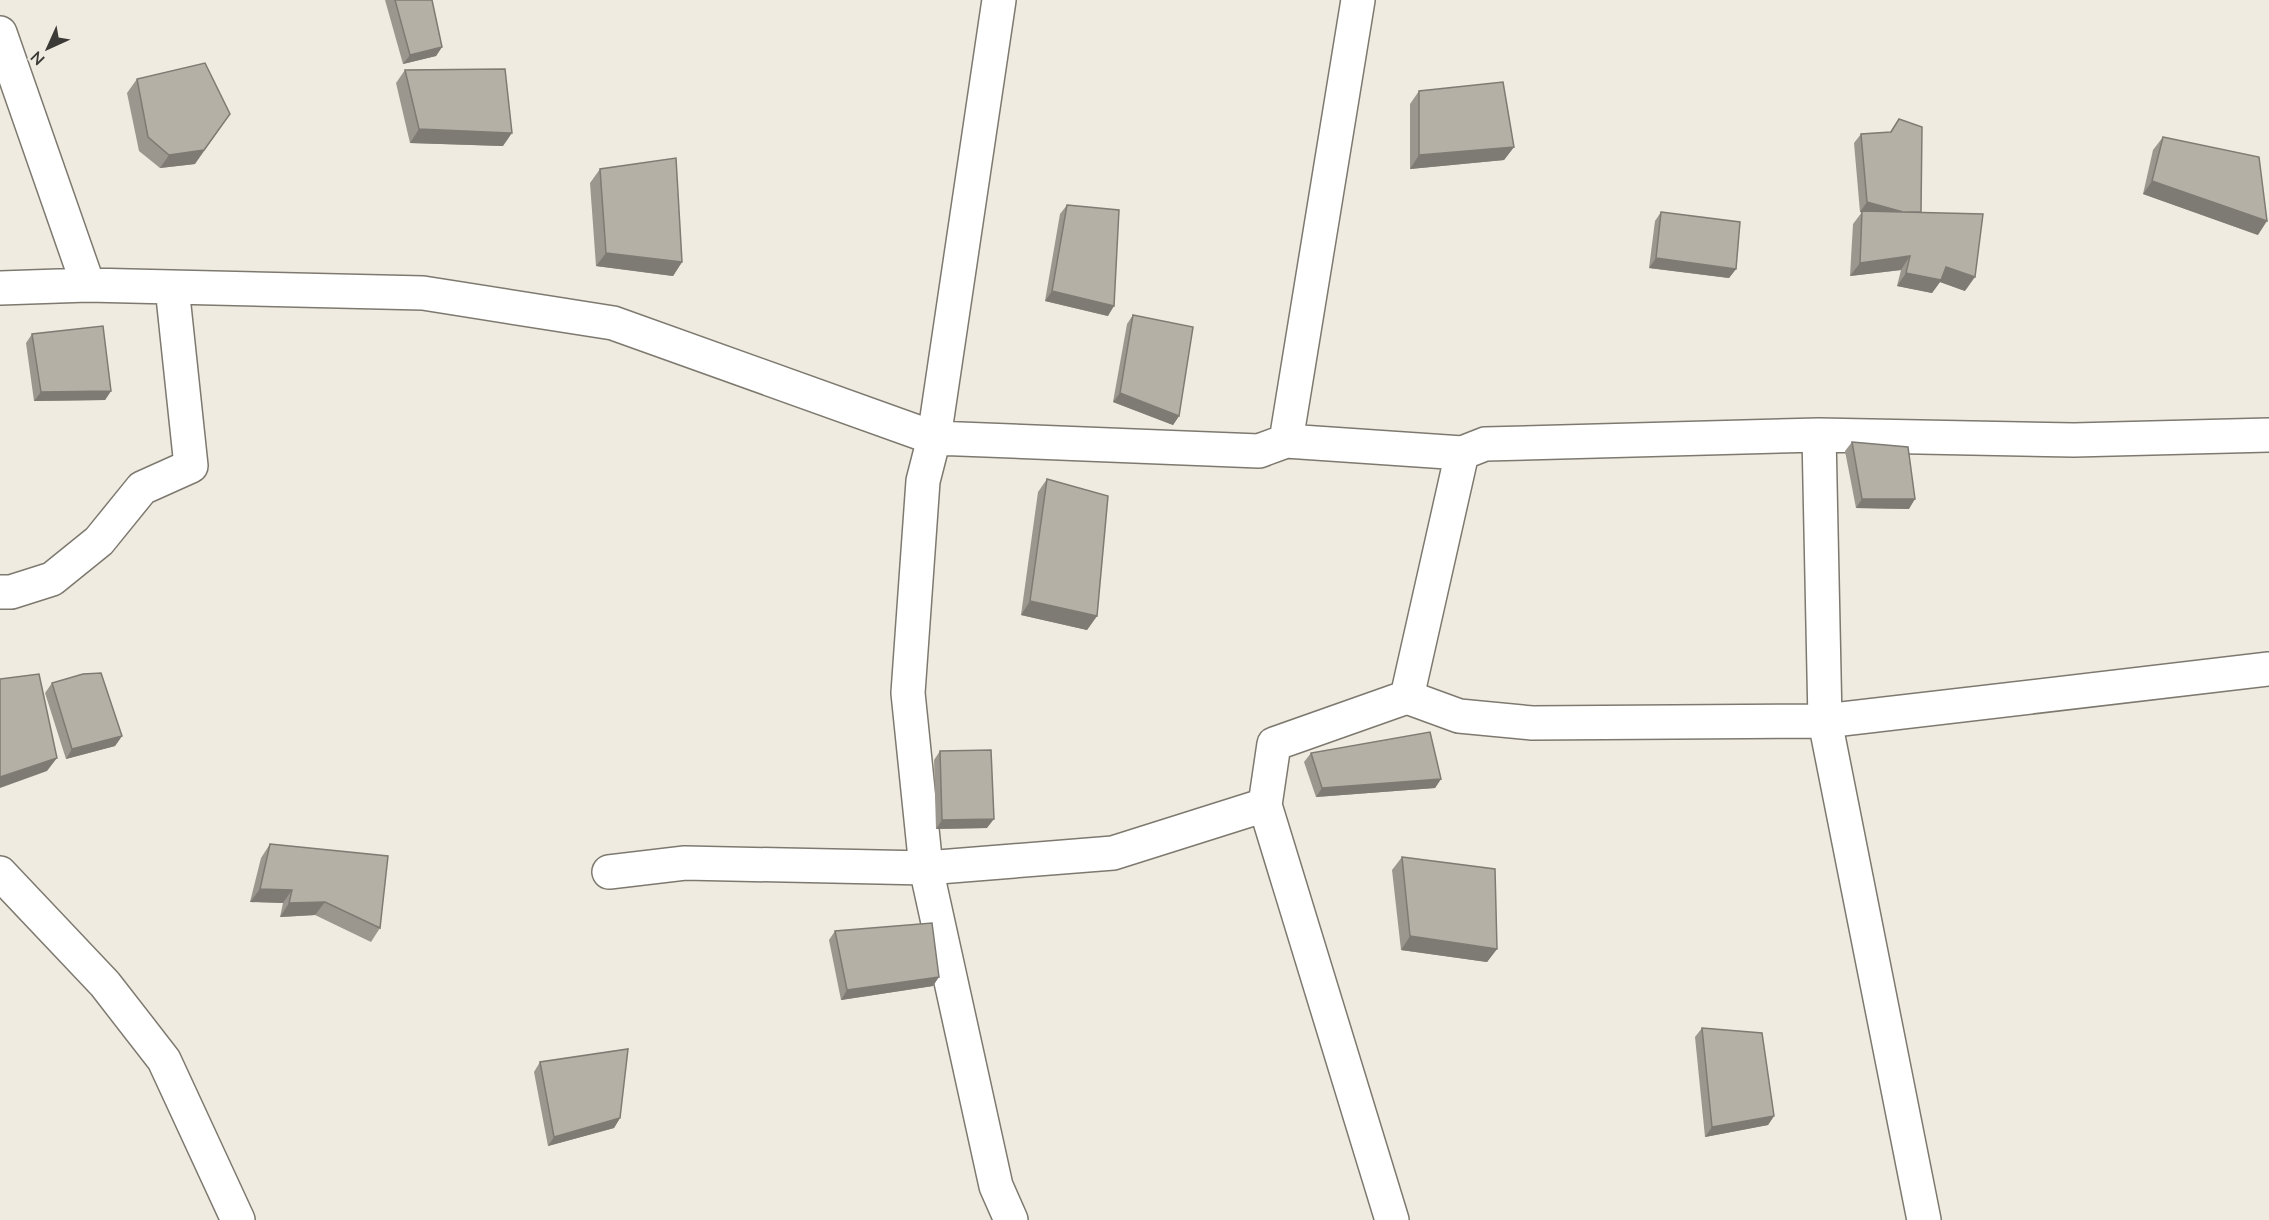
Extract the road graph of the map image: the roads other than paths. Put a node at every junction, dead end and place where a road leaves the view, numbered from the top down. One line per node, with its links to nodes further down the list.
1 (999, 0): 9 (street)
2 (1358, 0): 10 (street)
3 (0, 33): 4 (street)
4 (88, 285): 5 (street); 6 (street)
5 (172, 287): 9 (street); 12 (street)
6 (0, 288)
7 (1819, 435): 8 (street); 11 (street); 15 (street)
8 (2269, 435)
9 (934, 438): 10 (street); 17 (street)
10 (1286, 441): 11 (street)
11 (1462, 453): 14 (street)
12 (0, 592)
13 (2269, 669): 15 (street)
14 (1407, 697): 15 (street); 16 (street)
15 (1825, 722): 23 (street)
16 (1265, 805): 17 (street); 22 (street)
17 (926, 868): 18 (street); 21 (street)
18 (609, 872)
19 (0, 873): 20 (street)
20 (238, 1220)
21 (1011, 1220)
22 (1392, 1220)
23 (1924, 1220)

